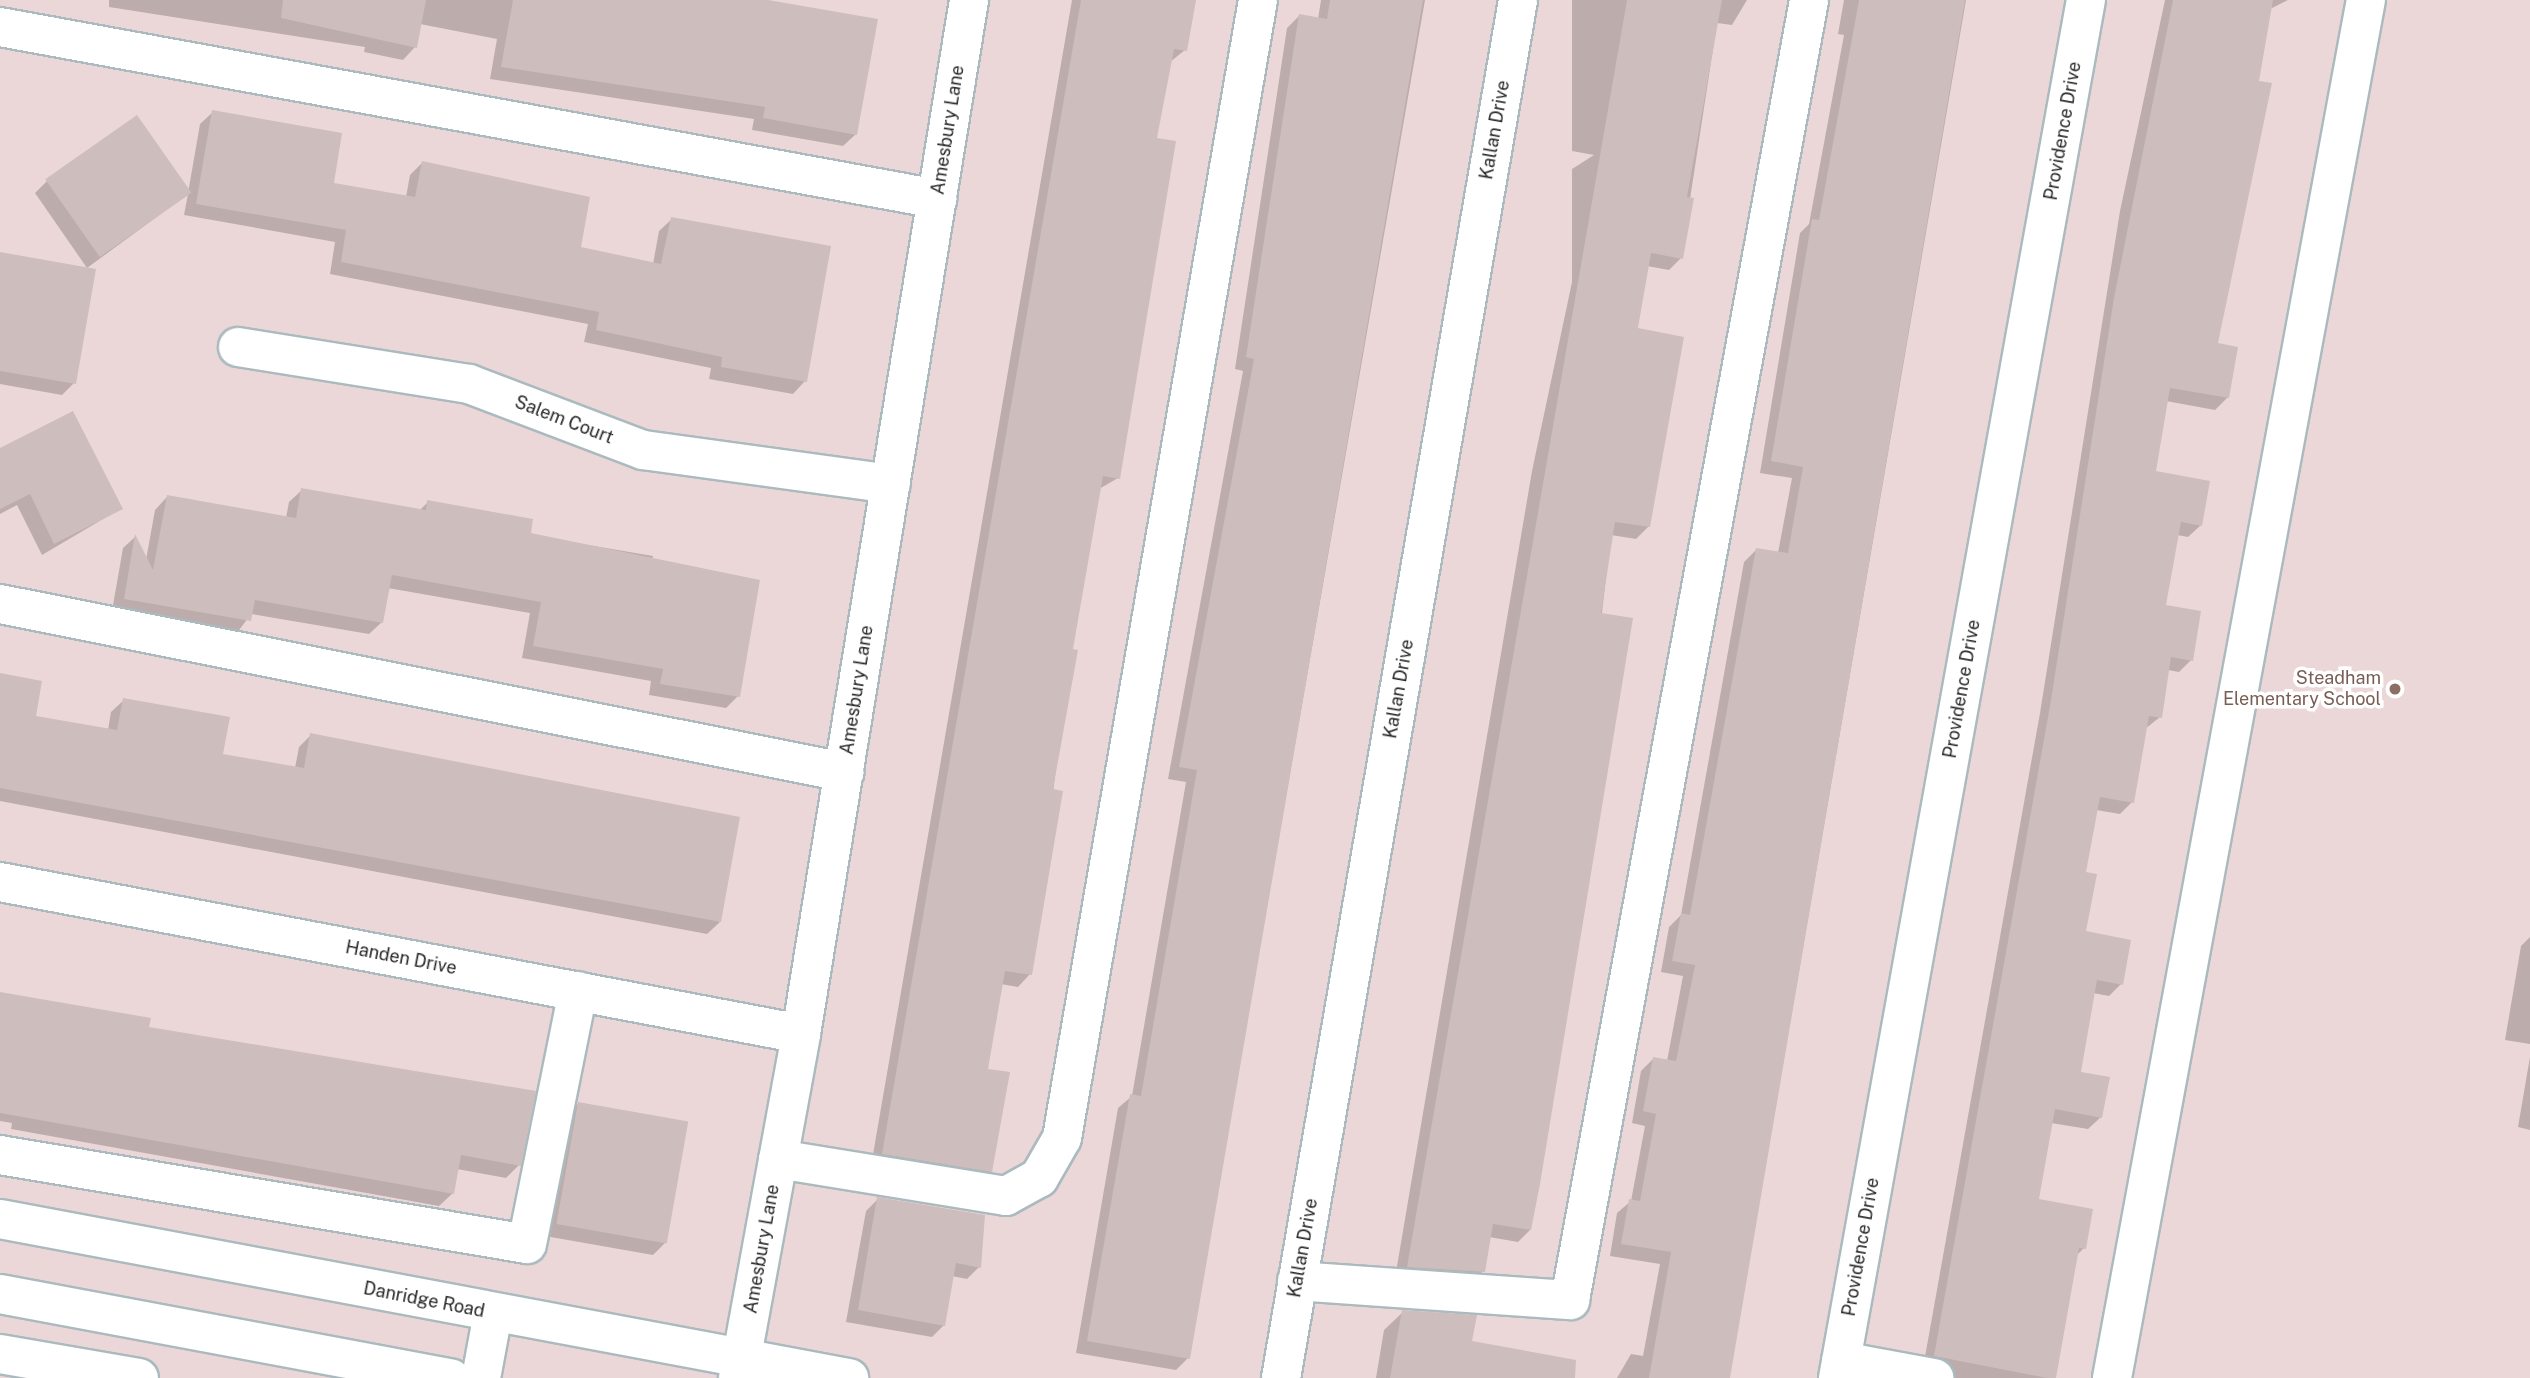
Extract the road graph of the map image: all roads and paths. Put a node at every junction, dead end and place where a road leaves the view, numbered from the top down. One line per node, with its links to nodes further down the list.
1 (969, 0): 8 (street, Amesbury Lane)
2 (1258, 0): 17 (street)
3 (1518, 0): 19 (street, Kallan Drive)
4 (1809, 0): 19 (street)
5 (2087, 0): 24 (street, Providence Drive)
6 (2366, 0): 31 (street)
7 (0, 27): 8 (street)
8 (937, 199): 10 (street, Amesbury Lane)
9 (238, 347): 10 (street, Salem Court)
10 (891, 484): 12 (street, Amesbury Lane)
11 (0, 604): 12 (street)
12 (844, 772): 15 (street, Amesbury Lane)
13 (0, 882): 14 (street, Handen Drive)
14 (578, 991): 15 (street, Handen Drive); 16 (street)
15 (801, 1034): 17 (street, Amesbury Lane)
16 (0, 1155)
17 (778, 1159): 23 (street, Amesbury Lane)
18 (0, 1219): 21 (street, Danridge Road)
19 (1297, 1281): 29 (street, Kallan Drive)
20 (0, 1294): 26 (street)
21 (493, 1313): 23 (street, Danridge Road); 27 (street)
22 (0, 1354): 25 (street)
23 (740, 1368): 28 (street, Danridge Road)
24 (1839, 1369): 30 (street)
25 (139, 1378)
26 (452, 1378)
27 (481, 1378)
28 (849, 1378)
29 (1281, 1378)
30 (1934, 1378)
31 (2112, 1378)

